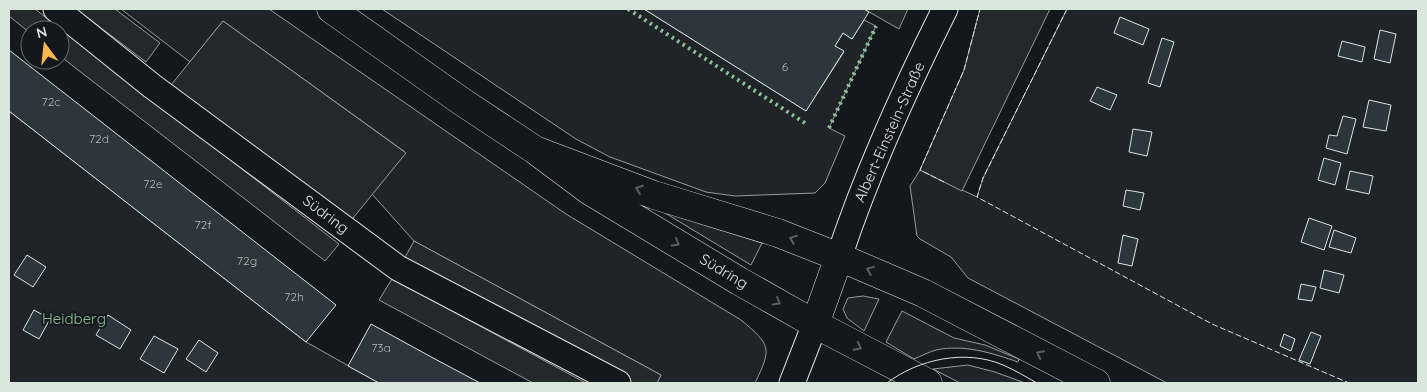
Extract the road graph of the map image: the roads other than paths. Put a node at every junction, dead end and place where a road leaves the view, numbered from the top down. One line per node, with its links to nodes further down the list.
1 (56, 9): 7 (street, Südring)
2 (331, 9): 4 (main road, Südring)
3 (945, 9): 5 (street, Albert-Einstein-Straße)
4 (535, 150): 5 (main road, Südring, one-way to 4); 6 (main road, Südring, one-way to 6)
5 (838, 257): 6 (main road); 10 (main road, Südring, one-way to 5)
6 (814, 324): 8 (street); 9 (main road, Südring, one-way to 9)
7 (618, 383)
8 (792, 383)
9 (928, 383)
10 (1096, 383)

